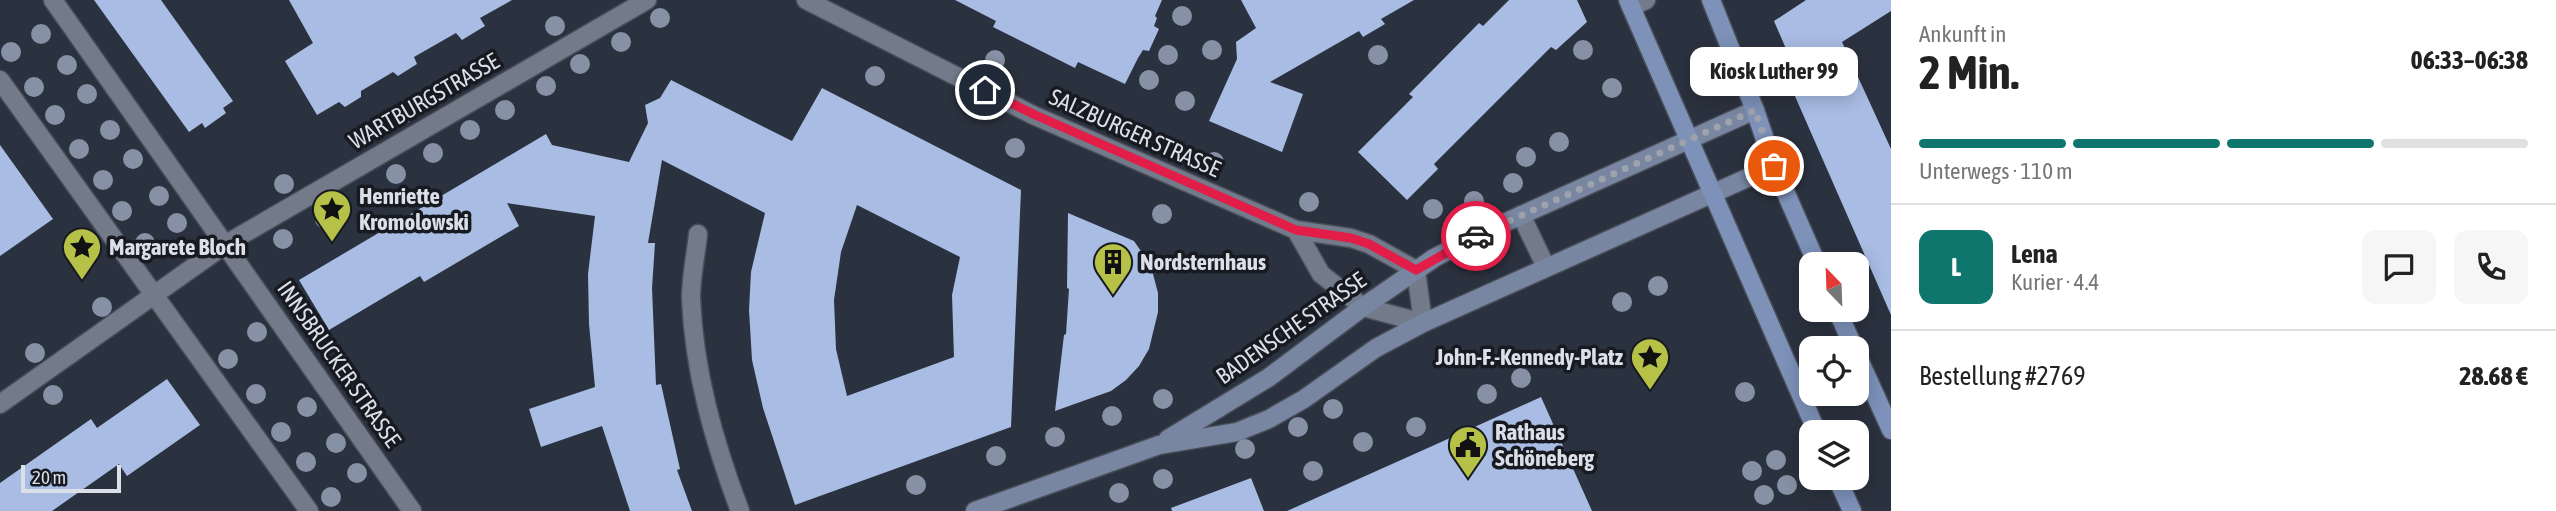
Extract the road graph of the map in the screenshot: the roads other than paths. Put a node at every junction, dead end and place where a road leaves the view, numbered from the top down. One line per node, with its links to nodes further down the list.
1 (52, 0): 14 (street, INNSBRUCKER STRASSE)
2 (646, 0): 14 (street, WARTBURGSTRASSE)
3 (806, 0): 12 (street, SALZBURGER STRASSE)
4 (1712, 0): 7 (main road)
5 (1635, 2): 8 (main road)
6 (0, 80): 18 (street)
7 (1755, 110): 8 (street, BADENSCHE STRASSE); 9 (main road)
8 (1688, 140): 10 (main road); 11 (street, BADENSCHE STRASSE)
9 (1774, 166): 10 (street, BADENSCHE STRASSE); 15 (main road)
10 (1711, 194): 16 (street, BADENSCHE STRASSE); 23 (main road)
11 (1521, 215): 16 (street); 17 (street, BADENSCHE STRASSE)
12 (1296, 230): 17 (street, SALZBURGER STRASSE); 19 (street)
13 (698, 234): 30 (street)
14 (226, 244): 18 (street); 29 (street, INNSBRUCKER STRASSE)
15 (1812, 252)
16 (1546, 267): 20 (street, BADENSCHE STRASSE)
17 (1416, 270): 19 (street, BADENSCHE STRASSE); 20 (street)
18 (153, 295): 22 (street); 28 (street)
19 (1363, 307): 20 (street); 25 (street, BADENSCHE STRASSE)
20 (1423, 323): 25 (street, BADENSCHE STRASSE)
21 (1869, 381): 24 (main road)
22 (0, 404)
23 (1812, 420)
24 (1891, 430)
25 (1160, 444): 27 (street, BADENSCHE STRASSE)
26 (1842, 490): 31 (main road)
27 (983, 510)
28 (309, 511)
29 (412, 511)
30 (740, 511)
31 (1852, 511)

